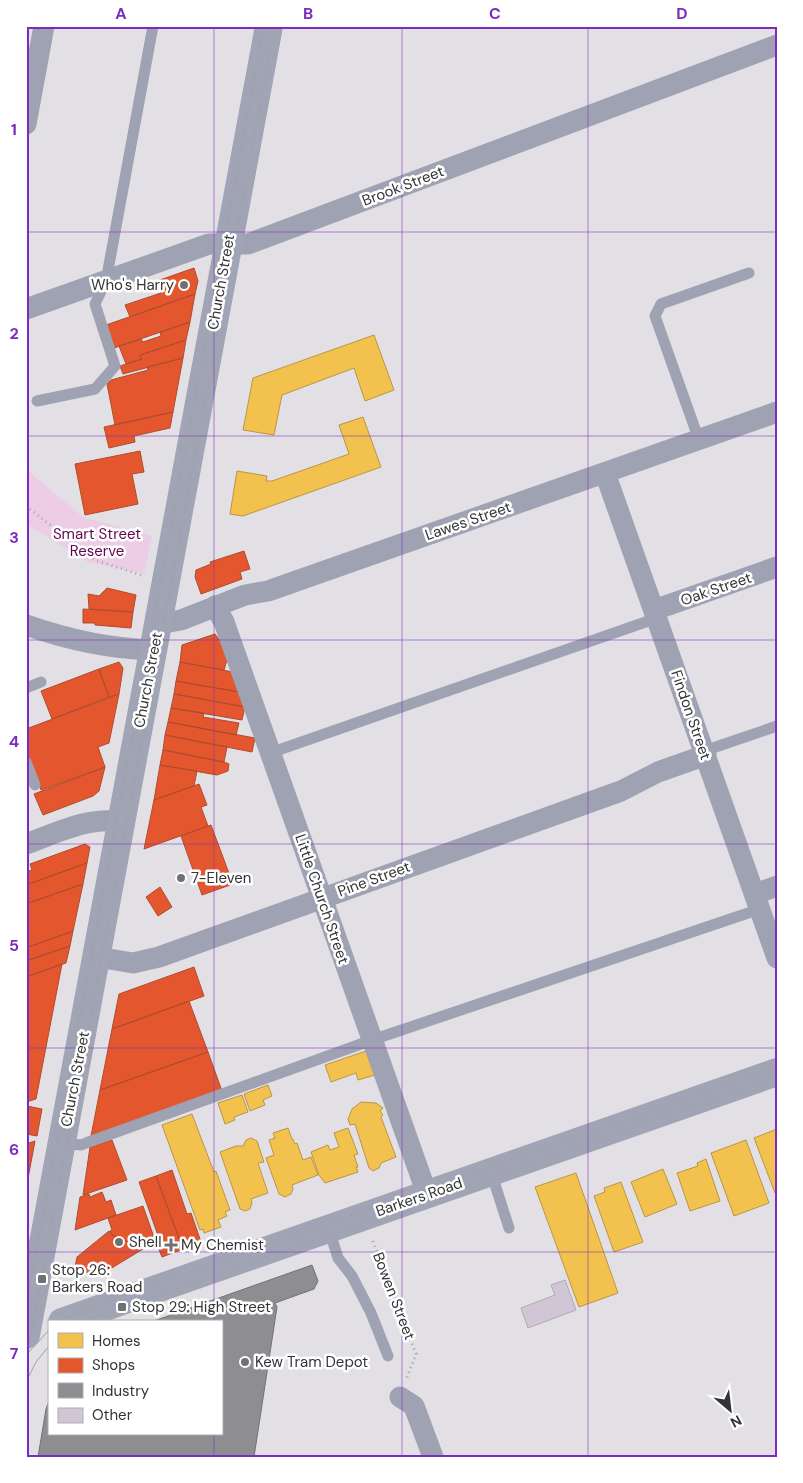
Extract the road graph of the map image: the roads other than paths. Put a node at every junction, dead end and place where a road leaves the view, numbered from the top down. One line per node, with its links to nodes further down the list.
1 (44, 26): 5 (street)
2 (153, 26): 8 (lane)
3 (269, 26): 6 (main road, Church Street)
4 (777, 44): 6 (street, Brook Street)
5 (26, 124)
6 (228, 244): 8 (street, Brook Street); 18 (main road, Church Street)
7 (749, 273): 12 (lane)
8 (106, 281): 9 (street, Brook Street); 10 (lane)
9 (26, 309)
10 (38, 401)
11 (777, 412): 12 (street, Lawes Street)
12 (699, 440): 13 (street, Lawes Street)
13 (605, 473): 15 (street, Lawes Street); 16 (street, Findon Street)
14 (777, 567): 16 (street, Oak Street)
15 (215, 606): 18 (street, Lawes Street); 22 (street, Little Church Street)
16 (656, 614): 22 (lane); 23 (street, Findon Street)
17 (26, 625): 18 (street, Lawes Street)
18 (156, 637): 26 (main road, Church Street)
19 (41, 682): 20 (lane)
20 (26, 688)
21 (777, 726): 23 (lane)
22 (270, 753): 29 (street, Little Church Street)
23 (707, 758): 29 (street, Pine Street); 30 (street, Findon Street)
24 (26, 762): 25 (lane)
25 (34, 785)
26 (122, 822): 27 (street); 31 (main road, Church Street)
27 (26, 844)
28 (777, 886): 30 (street)
29 (322, 898): 31 (street, Pine Street); 33 (street, Little Church Street)
30 (758, 902): 32 (street, Findon Street); 33 (lane)
31 (97, 957): 35 (main road, Church Street)
32 (777, 958)
33 (372, 1040): 35 (lane); 37 (street, Little Church Street)
34 (777, 1072): 36 (main road, Barkers Road)
35 (63, 1143): 42 (main road, Church Street)
36 (491, 1172): 37 (main road, Barkers Road); 39 (lane)
37 (427, 1194): 38 (main road, Barkers Road)
38 (329, 1228): 40 (main road, Barkers Road); 43 (lane)
39 (509, 1228)
40 (68, 1320)
41 (48, 1326): 42 (main road)
42 (26, 1335)
43 (388, 1356)
44 (400, 1396): 45 (street)
45 (433, 1457)

